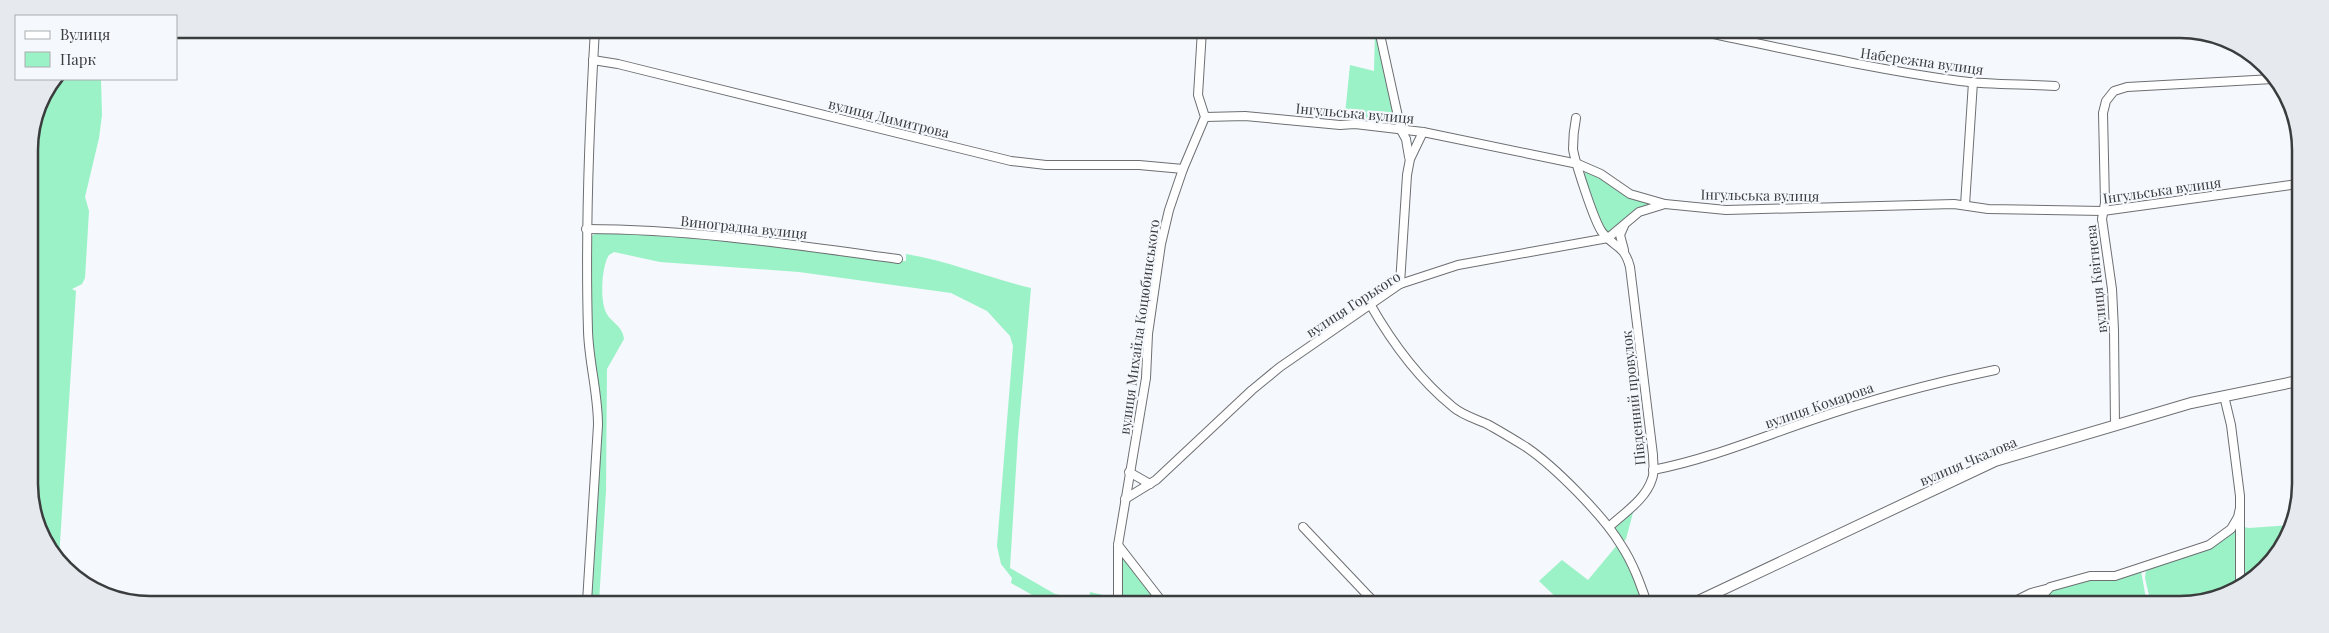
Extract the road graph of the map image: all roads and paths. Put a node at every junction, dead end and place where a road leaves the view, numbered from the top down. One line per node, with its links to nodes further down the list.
1 (594, 38): 5 (street)
2 (1202, 38): 9 (street)
3 (1381, 38): 11 (street)
4 (1734, 38): 7 (street, Набережна вулиця)
5 (593, 60): 15 (street, вулиця Димитрова); 21 (street)
6 (2267, 79): 19 (street, вулиця Квітнева)
7 (1973, 82): 8 (street, Набережна вулиця); 18 (street)
8 (2055, 86)
9 (1205, 117): 11 (street, Інгульська вулиця); 15 (street, вулиця Михайла Коцюбинського)
10 (1576, 118): 14 (street)
11 (1401, 130): 12 (street, Інгульська вулиця); 13 (street)
12 (1423, 132): 13 (street); 14 (street, Інгульська вулиця)
13 (1410, 159): 25 (street)
14 (1578, 164): 17 (street, Інгульська вулиця); 22 (street)
15 (1183, 169): 32 (street, вулиця Михайла Коцюбинського)
16 (2292, 185): 19 (street, Інгульська вулиця)
17 (1664, 204): 18 (street, Інгульська вулиця); 20 (street, вулиця Горького)
18 (1965, 205): 19 (street, Інгульська вулиця)
19 (2103, 212): 30 (street, вулиця Квітнева)
20 (1626, 223): 22 (street, вулиця Горького); 23 (street, Південний провулок)
21 (586, 229): 24 (street, Виноградна вулиця); 46 (street)
22 (1608, 238): 23 (street); 25 (street, вулиця Горького)
23 (1624, 250): 31 (street, Південний провулок)
24 (898, 259)
25 (1400, 284): 26 (street, вулиця Горького)
26 (1370, 304): 33 (street, вулиця Горького); 36 (street)
27 (1995, 370): 31 (street, вулиця Комарова)
28 (2292, 382): 29 (street, вулиця Чкалова)
29 (2224, 396): 30 (street, вулиця Чкалова); 35 (street)
30 (2115, 426): 43 (street, вулиця Чкалова)
31 (1654, 470): 36 (street, Південний провулок)
32 (1129, 472): 33 (street); 34 (street, вулиця Михайла Коцюбинського)
33 (1150, 484): 34 (street, вулиця Горького)
34 (1124, 499): 38 (street, вулиця Михайла Коцюбинського)
35 (2240, 508): 39 (street); 40 (street)
36 (1609, 526): 42 (street)
37 (1302, 527): 41 (street)
38 (1118, 545): 47 (street, вулиця Михайла Коцюбинського); 48 (street)
39 (2240, 578)
40 (2046, 590): 44 (street); 45 (street)
41 (1368, 595)
42 (1644, 595)
43 (1712, 595)
44 (2027, 595)
45 (2045, 595)
46 (587, 596)
47 (1118, 596)
48 (1157, 596)

